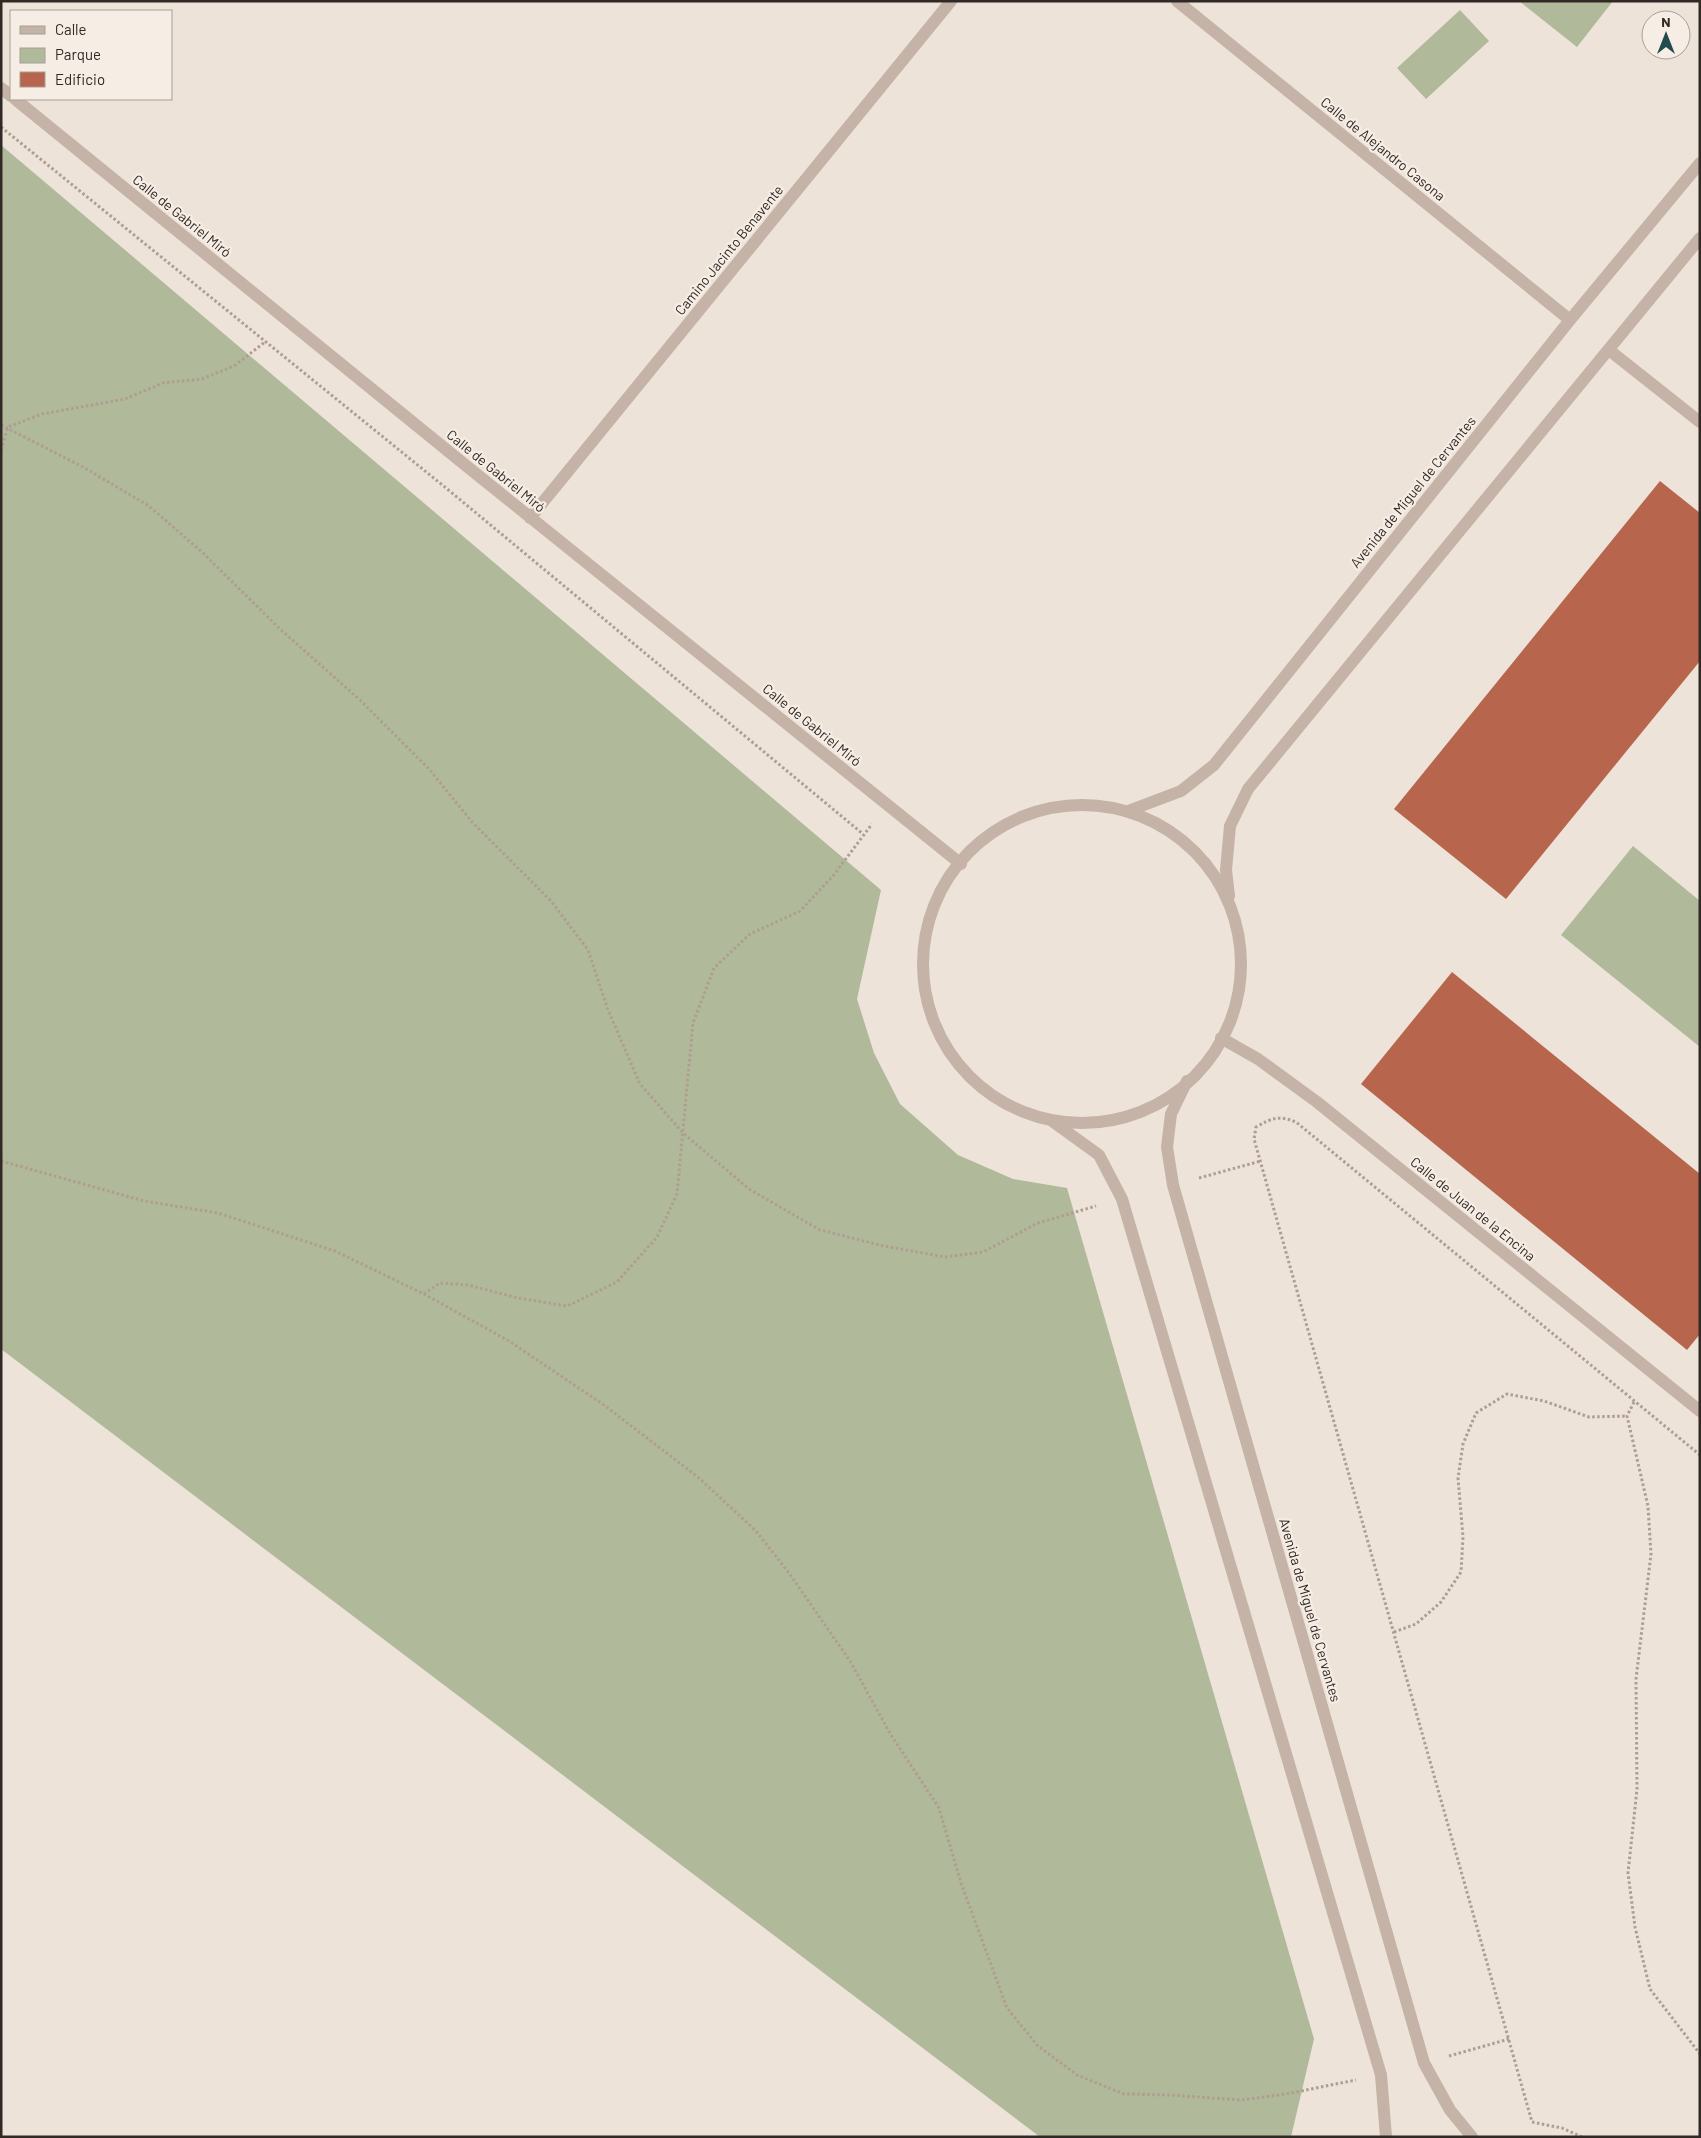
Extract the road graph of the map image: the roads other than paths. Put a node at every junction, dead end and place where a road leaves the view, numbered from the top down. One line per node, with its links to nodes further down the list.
1 (951, 1): 9 (street, Camino Jacinto Benavente)
2 (1177, 1): 6 (street, Calle de Alejandro Casona)
3 (16, 100): 9 (street, Calle de Gabriel Miró)
4 (1700, 163): 6 (street, Avenida de Miguel de Cervantes)
5 (1700, 238): 7 (street)
6 (1570, 320): 10 (street, Avenida de Miguel de Cervantes)
7 (1609, 350): 8 (street); 12 (street)
8 (1700, 422)
9 (530, 518): 11 (street, Calle de Gabriel Miró)
10 (1128, 811): 11 (street); 12 (street)
11 (961, 864): 15 (street)
12 (1230, 906): 13 (street)
13 (1221, 1038): 14 (street); 16 (street, Calle de Juan de la Encina)
14 (1187, 1081): 15 (street); 18 (street, Avenida de Miguel de Cervantes)
15 (1052, 1121): 17 (street)
16 (1700, 1411)
17 (1386, 2137)
18 (1472, 2137)

